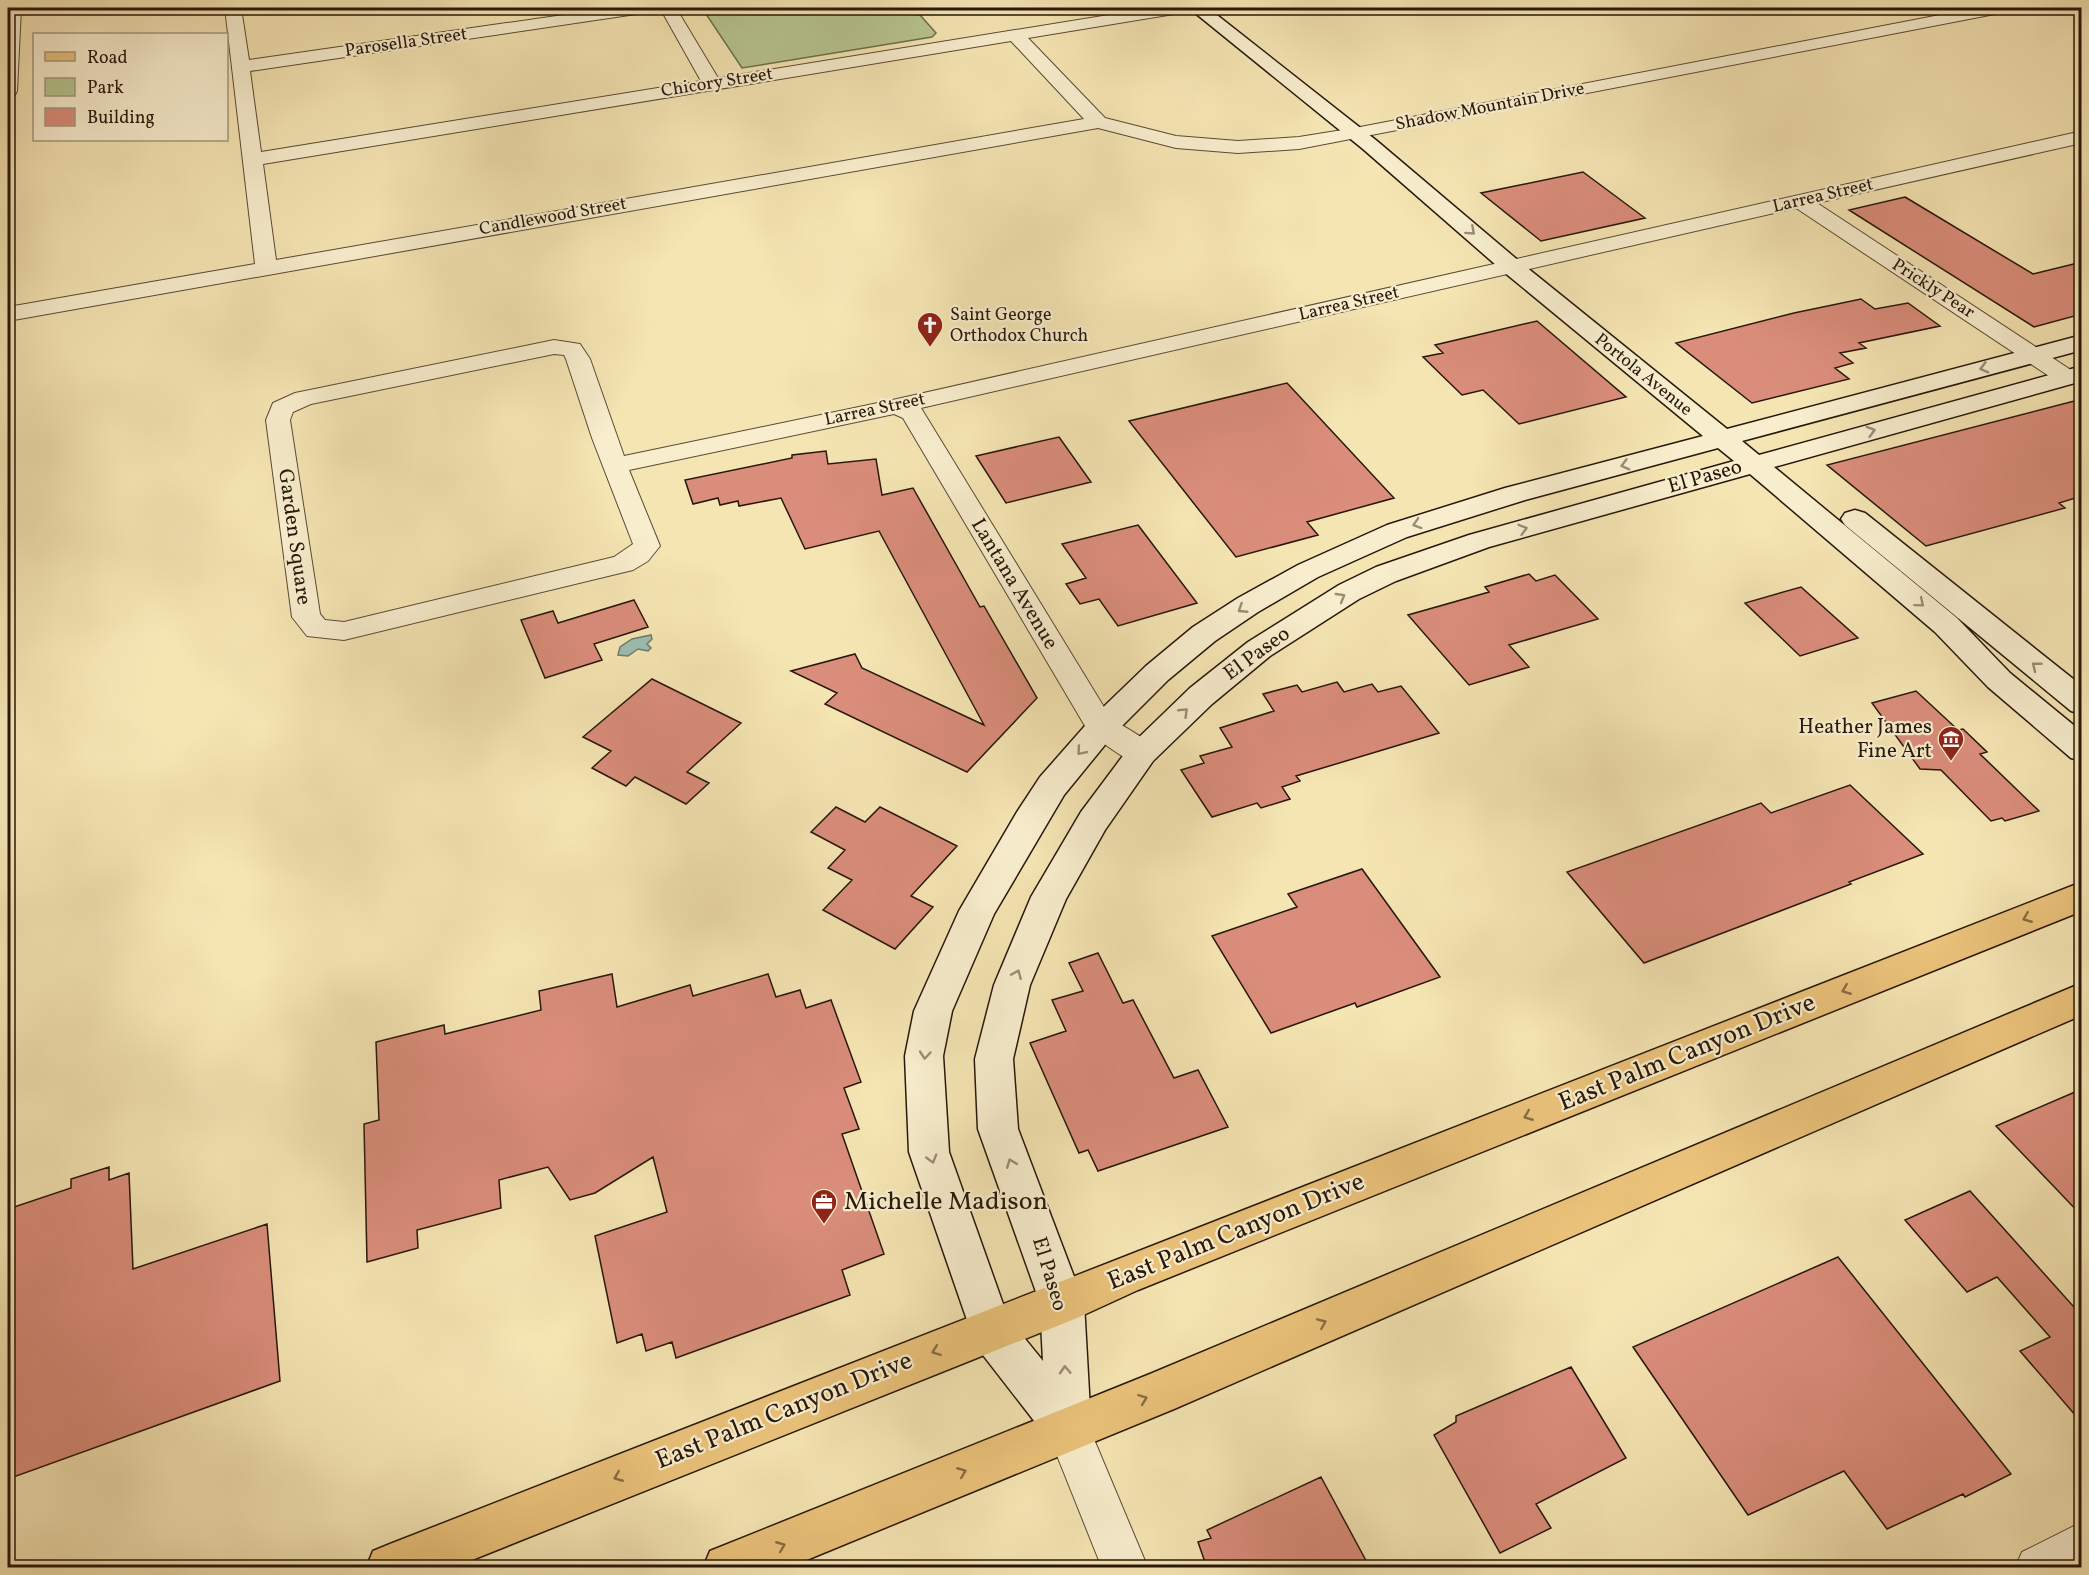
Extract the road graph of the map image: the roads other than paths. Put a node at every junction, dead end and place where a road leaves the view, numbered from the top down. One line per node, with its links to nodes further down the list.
1 (233, 8): 10 (street)
2 (643, 8): 10 (street, Parosella Street)
3 (668, 8): 11 (street)
4 (1180, 8): 9 (street, Chicory Street)
5 (1198, 8): 14 (street, Portola Avenue)
6 (1221, 8): 14 (street, Portola Avenue)
7 (2000, 8): 14 (street, Shadow Mountain Drive)
8 (11, 17): 12 (street)
9 (1015, 34): 11 (street, Chicory Street); 13 (street)
10 (241, 67): 16 (street)
11 (712, 83): 16 (street, Chicory Street)
12 (8, 91)
13 (1098, 122): 14 (street, Shadow Mountain Drive); 20 (street, Candlewood Street)
14 (1364, 132): 18 (street, Portola Avenue); 19 (street, Portola Avenue, one-way to 19)
15 (2082, 137): 17 (street, Larrea Street)
16 (254, 159): 20 (street)
17 (1799, 201): 18 (street, Larrea Street); 23 (street, Prickly Pear)
18 (1536, 262): 19 (street, Larrea Street); 26 (street, Portola Avenue)
19 (1512, 267): 25 (street, Larrea Street); 26 (street, Portola Avenue)
20 (266, 268): 21 (street, Candlewood Street)
21 (8, 314)
22 (2082, 342): 23 (street, El Paseo)
23 (2033, 355): 24 (street, Prickly Pear); 26 (street, El Paseo, one-way to 26)
24 (2074, 375): 26 (street, El Paseo, one-way to 24)
25 (897, 406): 27 (street, Larrea Street); 33 (street, Lantana Avenue)
26 (1751, 448): 28 (street, El Paseo, one-way to 28); 29 (street, Portola Avenue); 30 (street, Portola Avenue); 31 (street, El Paseo, one-way to 26)
27 (615, 465): 27 (street, Garden Square)
28 (1453, 513): 31 (street); 33 (street, El Paseo, one-way to 33)
29 (1860, 553): 30 (street); 34 (street, Portola Avenue, one-way to 34)
30 (1913, 567): 32 (street, Portola Avenue, one-way to 30)
31 (1386, 574): 35 (street, El Paseo, one-way to 31)
32 (2082, 703)
33 (1102, 727): 35 (street, Lantana Avenue); 39 (street, El Paseo, one-way to 39)
34 (2082, 750)
35 (1142, 753): 38 (street, El Paseo, one-way to 35)
36 (2082, 896): 38 (main road, East Palm Canyon Drive, one-way to 38)
37 (2082, 998): 40 (main road, one-way to 37)
38 (1062, 1304): 39 (main road, East Palm Canyon Drive); 40 (street, El Paseo, one-way to 38)
39 (991, 1331): 40 (street, El Paseo); 42 (main road, East Palm Canyon Drive, one-way to 42)
40 (1068, 1428): 43 (main road, one-way to 40); 44 (street)
41 (2082, 1545): 45 (street)
42 (390, 1568)
43 (727, 1568)
44 (1125, 1568)
45 (2038, 1568)

